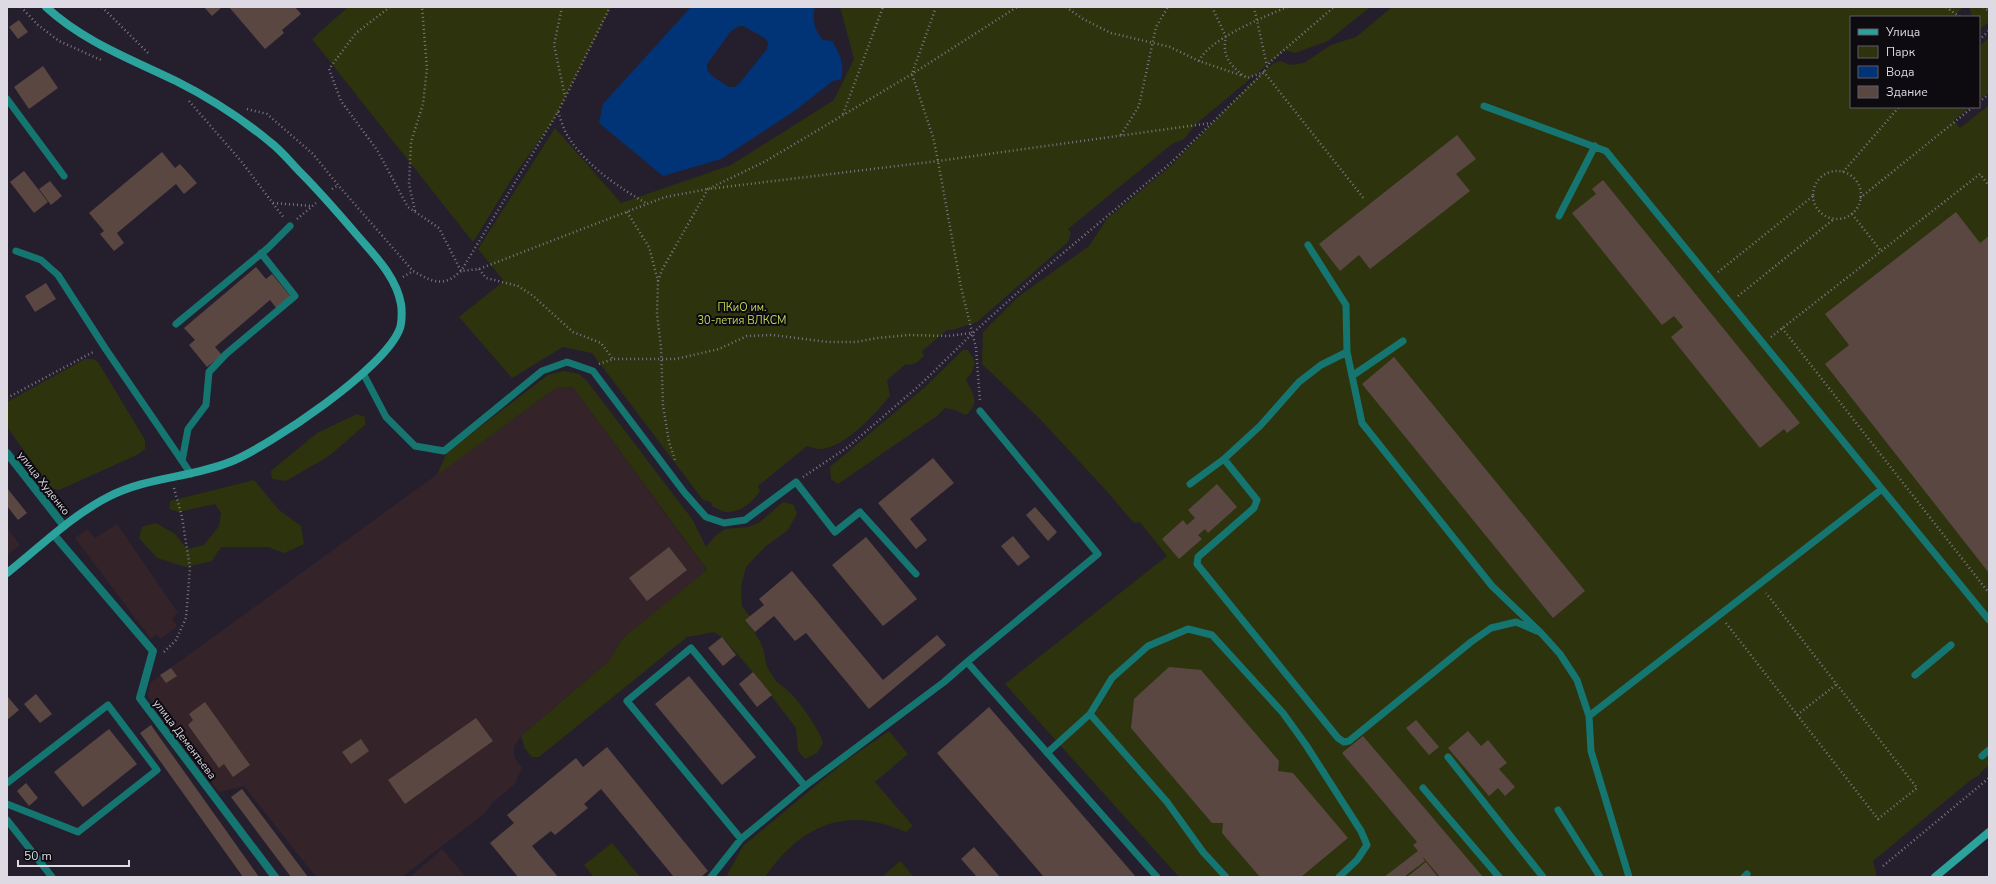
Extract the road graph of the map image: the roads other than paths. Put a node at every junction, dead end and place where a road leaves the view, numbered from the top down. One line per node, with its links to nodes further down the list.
1 (46, 7): 14 (main road)
2 (7, 99): 5 (lane)
3 (1484, 106): 4 (lane)
4 (1595, 146): 6 (lane); 22 (lane)
5 (64, 176)
6 (1559, 216)
7 (290, 226): 10 (lane)
8 (1308, 245): 13 (lane)
9 (16, 251): 19 (lane)
10 (261, 253): 11 (lane); 19 (lane)
11 (176, 324)
12 (1403, 341): 15 (lane)
13 (1347, 352): 15 (lane); 18 (lane)
14 (363, 373): 20 (main road); 26 (lane)
15 (1352, 376): 28 (lane)
16 (980, 411): 30 (lane)
17 (7, 453): 23 (street, улица Худенко)
18 (1224, 459): 21 (lane); 28 (lane)
19 (182, 461): 20 (lane)
20 (191, 474): 23 (main road)
21 (1190, 484)
22 (1882, 489): 27 (lane); 33 (lane)
23 (64, 526): 24 (main road)
24 (54, 535): 25 (main road); 47 (street, улица Дементьева)
25 (7, 573)
26 (916, 574)
27 (1989, 620)
28 (1541, 633): 33 (lane)
29 (1951, 645): 31 (lane)
30 (967, 662): 35 (lane); 39 (lane)
31 (1915, 675)
32 (1090, 714): 35 (lane); 50 (lane); 51 (lane)
33 (1589, 716): 55 (lane)
34 (1989, 750): 36 (lane)
35 (1047, 753): 49 (lane)
36 (1982, 756)
37 (1448, 757): 53 (lane)
38 (7, 782): 41 (lane)
39 (805, 786): 45 (lane); 45 (lane)
40 (1423, 788): 52 (lane)
41 (7, 804)
42 (1558, 810): 54 (lane)
43 (7, 820): 46 (lane)
44 (1989, 832): 56 (main road)
45 (741, 839): 48 (lane)
46 (52, 877)
47 (274, 877)
48 (711, 877)
49 (1157, 877)
50 (1226, 877)
51 (1339, 877)
52 (1499, 877)
53 (1543, 877)
54 (1600, 877)
55 (1629, 877)
56 (1935, 877)

